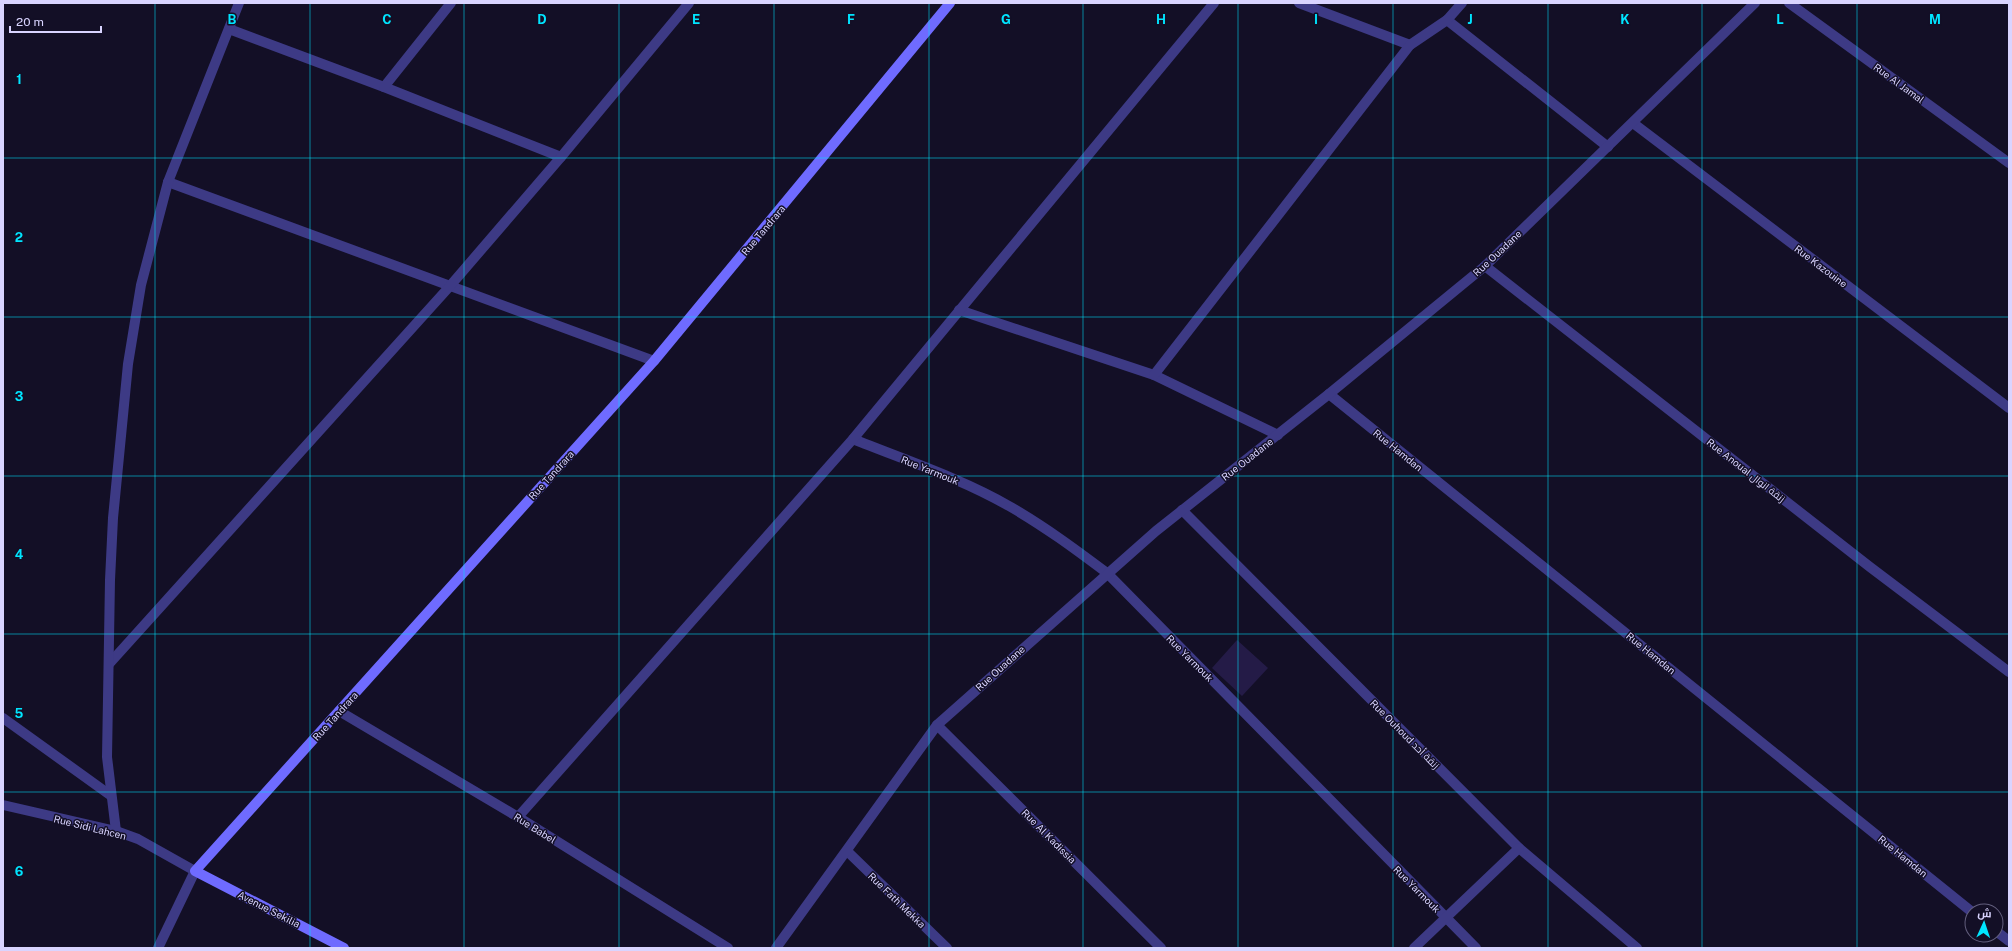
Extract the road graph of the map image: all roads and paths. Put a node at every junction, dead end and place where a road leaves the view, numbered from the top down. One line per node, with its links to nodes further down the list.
1 (239, 3): 11 (street)
2 (451, 3): 13 (street)
3 (689, 3): 16 (street)
4 (950, 3): 22 (main road, Rue Tandrara)
5 (1214, 3): 21 (street)
6 (1299, 3): 12 (street)
7 (1462, 3): 10 (street)
8 (1755, 3): 14 (street, Rue Ouadane)
9 (1789, 3): 17 (street, Rue Al Jamal)
10 (1447, 20): 12 (street); 15 (street)
11 (229, 29): 13 (street); 18 (street)
12 (1410, 45): 23 (street)
13 (384, 86): 16 (street)
14 (1633, 123): 15 (street, Rue Ouadane); 25 (street, Rue Kazouine)
15 (1608, 147): 19 (street, Rue Ouadane)
16 (561, 157): 20 (street)
17 (2009, 163)
18 (168, 182): 20 (street); 30 (street)
19 (1485, 266): 24 (street, Rue Ouadane); 31 (street, Rue Anoual زنقة انوال)
20 (450, 286): 22 (street); 30 (street)
21 (959, 310): 23 (street); 27 (street)
22 (654, 362): 32 (main road, Rue Tandrara)
23 (1154, 375): 26 (street)
24 (1329, 394): 26 (street, Rue Ouadane); 42 (street, Rue Hamdan)
25 (2009, 408)
26 (1278, 434): 28 (street, Rue Ouadane)
27 (853, 438): 29 (street, Rue Yarmouk); 37 (street)
28 (1182, 510): 29 (street, Rue Ouadane); 39 (street, Rue Ouhoud زنقة أحد)
29 (1107, 573): 34 (street, Rue Ouadane); 43 (street, Rue Yarmouk)
30 (109, 664): 35 (street)
31 (2009, 672)
32 (339, 711): 37 (street, Rue Babel); 41 (main road, Rue Tandrara)
33 (3, 718): 35 (street)
34 (937, 725): 40 (street, Rue Ouadane); 49 (street, Rue Al Kadissia)
35 (110, 795): 38 (street)
36 (3, 805): 38 (street, Rue Sidi Lahcen)
37 (518, 817): 46 (street, Rue Babel)
38 (116, 831): 41 (street, Rue Sidi Lahcen)
39 (1519, 848): 43 (street); 52 (street, Rue Ouhoud زنقة أحد)
40 (847, 851): 47 (street, Rue Ouadane); 48 (street, Rue Fath Mekka)
41 (195, 871): 44 (street, Rue Tandrara); 45 (main road, Avenue Sekilia)
42 (1964, 906)
43 (1445, 918): 50 (street); 51 (street, Rue Yarmouk)
44 (158, 948)
45 (344, 948)
46 (728, 948)
47 (776, 948)
48 (947, 948)
49 (1161, 948)
50 (1414, 948)
51 (1476, 948)
52 (1636, 948)

